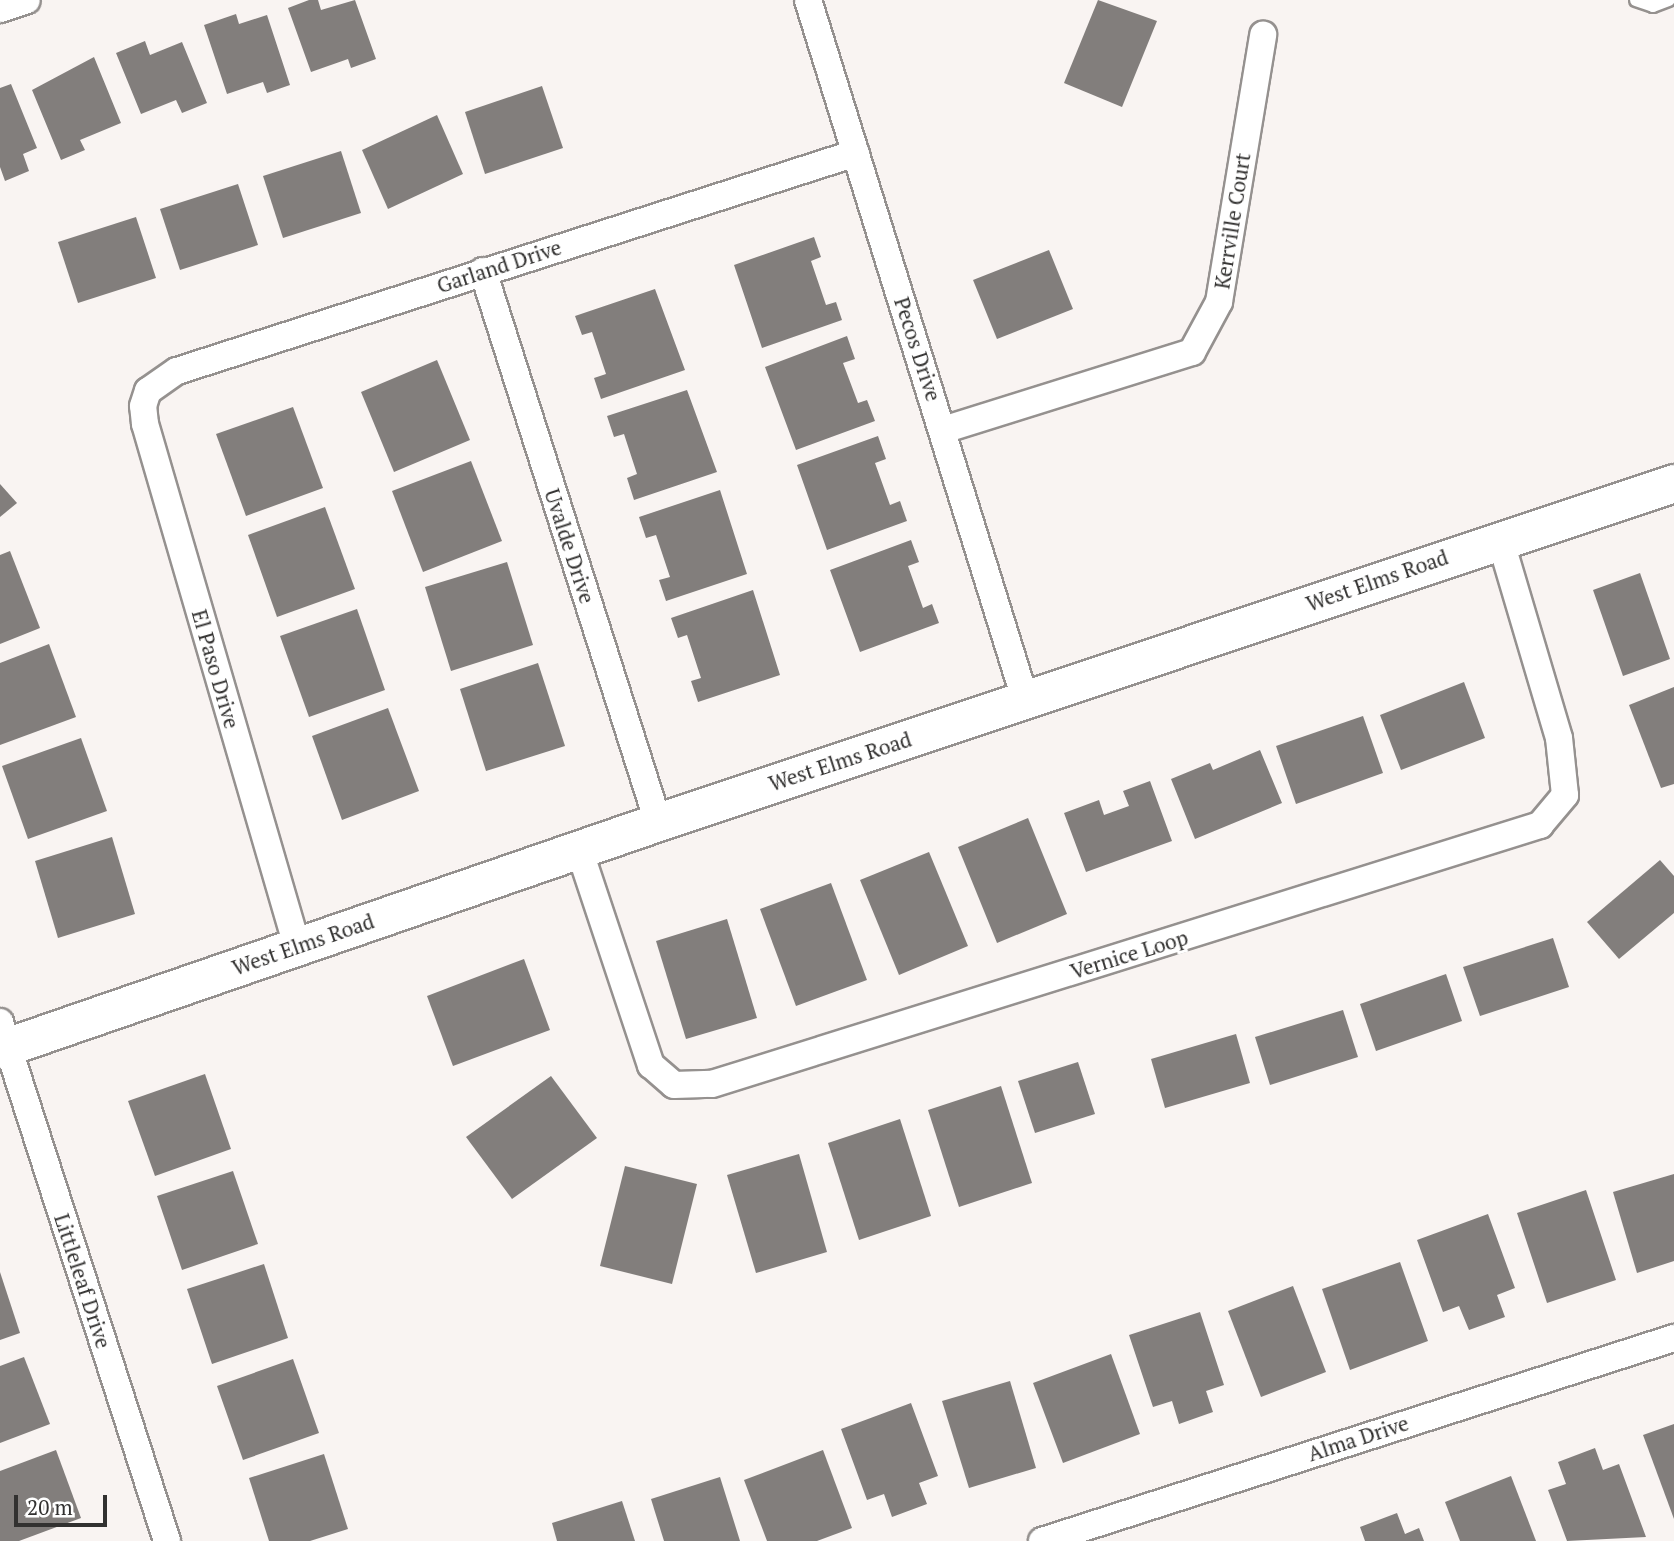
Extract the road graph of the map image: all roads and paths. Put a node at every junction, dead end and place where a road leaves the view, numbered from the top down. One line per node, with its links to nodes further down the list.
1 (27, 0): 5 (street)
2 (808, 0): 7 (street, Pecos Drive)
3 (1636, 0): 4 (lane)
4 (1669, 0)
5 (0, 9)
6 (1263, 34): 10 (street, Kerrville Court)
7 (856, 153): 8 (street, Garland Drive); 10 (street, Pecos Drive)
8 (483, 271): 9 (street, Garland Drive); 14 (street, Uvalde Drive)
9 (148, 391): 16 (street, El Paso Drive)
10 (943, 430): 13 (street, Pecos Drive)
11 (1674, 482): 12 (main road, West Elms Road)
12 (1500, 539): 13 (main road, West Elms Road); 15 (street, Vernice Loop)
13 (1025, 699): 14 (main road, West Elms Road)
14 (658, 822): 15 (main road, West Elms Road)
15 (579, 849): 16 (main road, West Elms Road)
16 (297, 946): 17 (main road, West Elms Road)
17 (3, 1039): 19 (street, Littleleaf Drive)
18 (1674, 1338): 20 (street, Alma Drive)
19 (167, 1541)
20 (1042, 1541)

